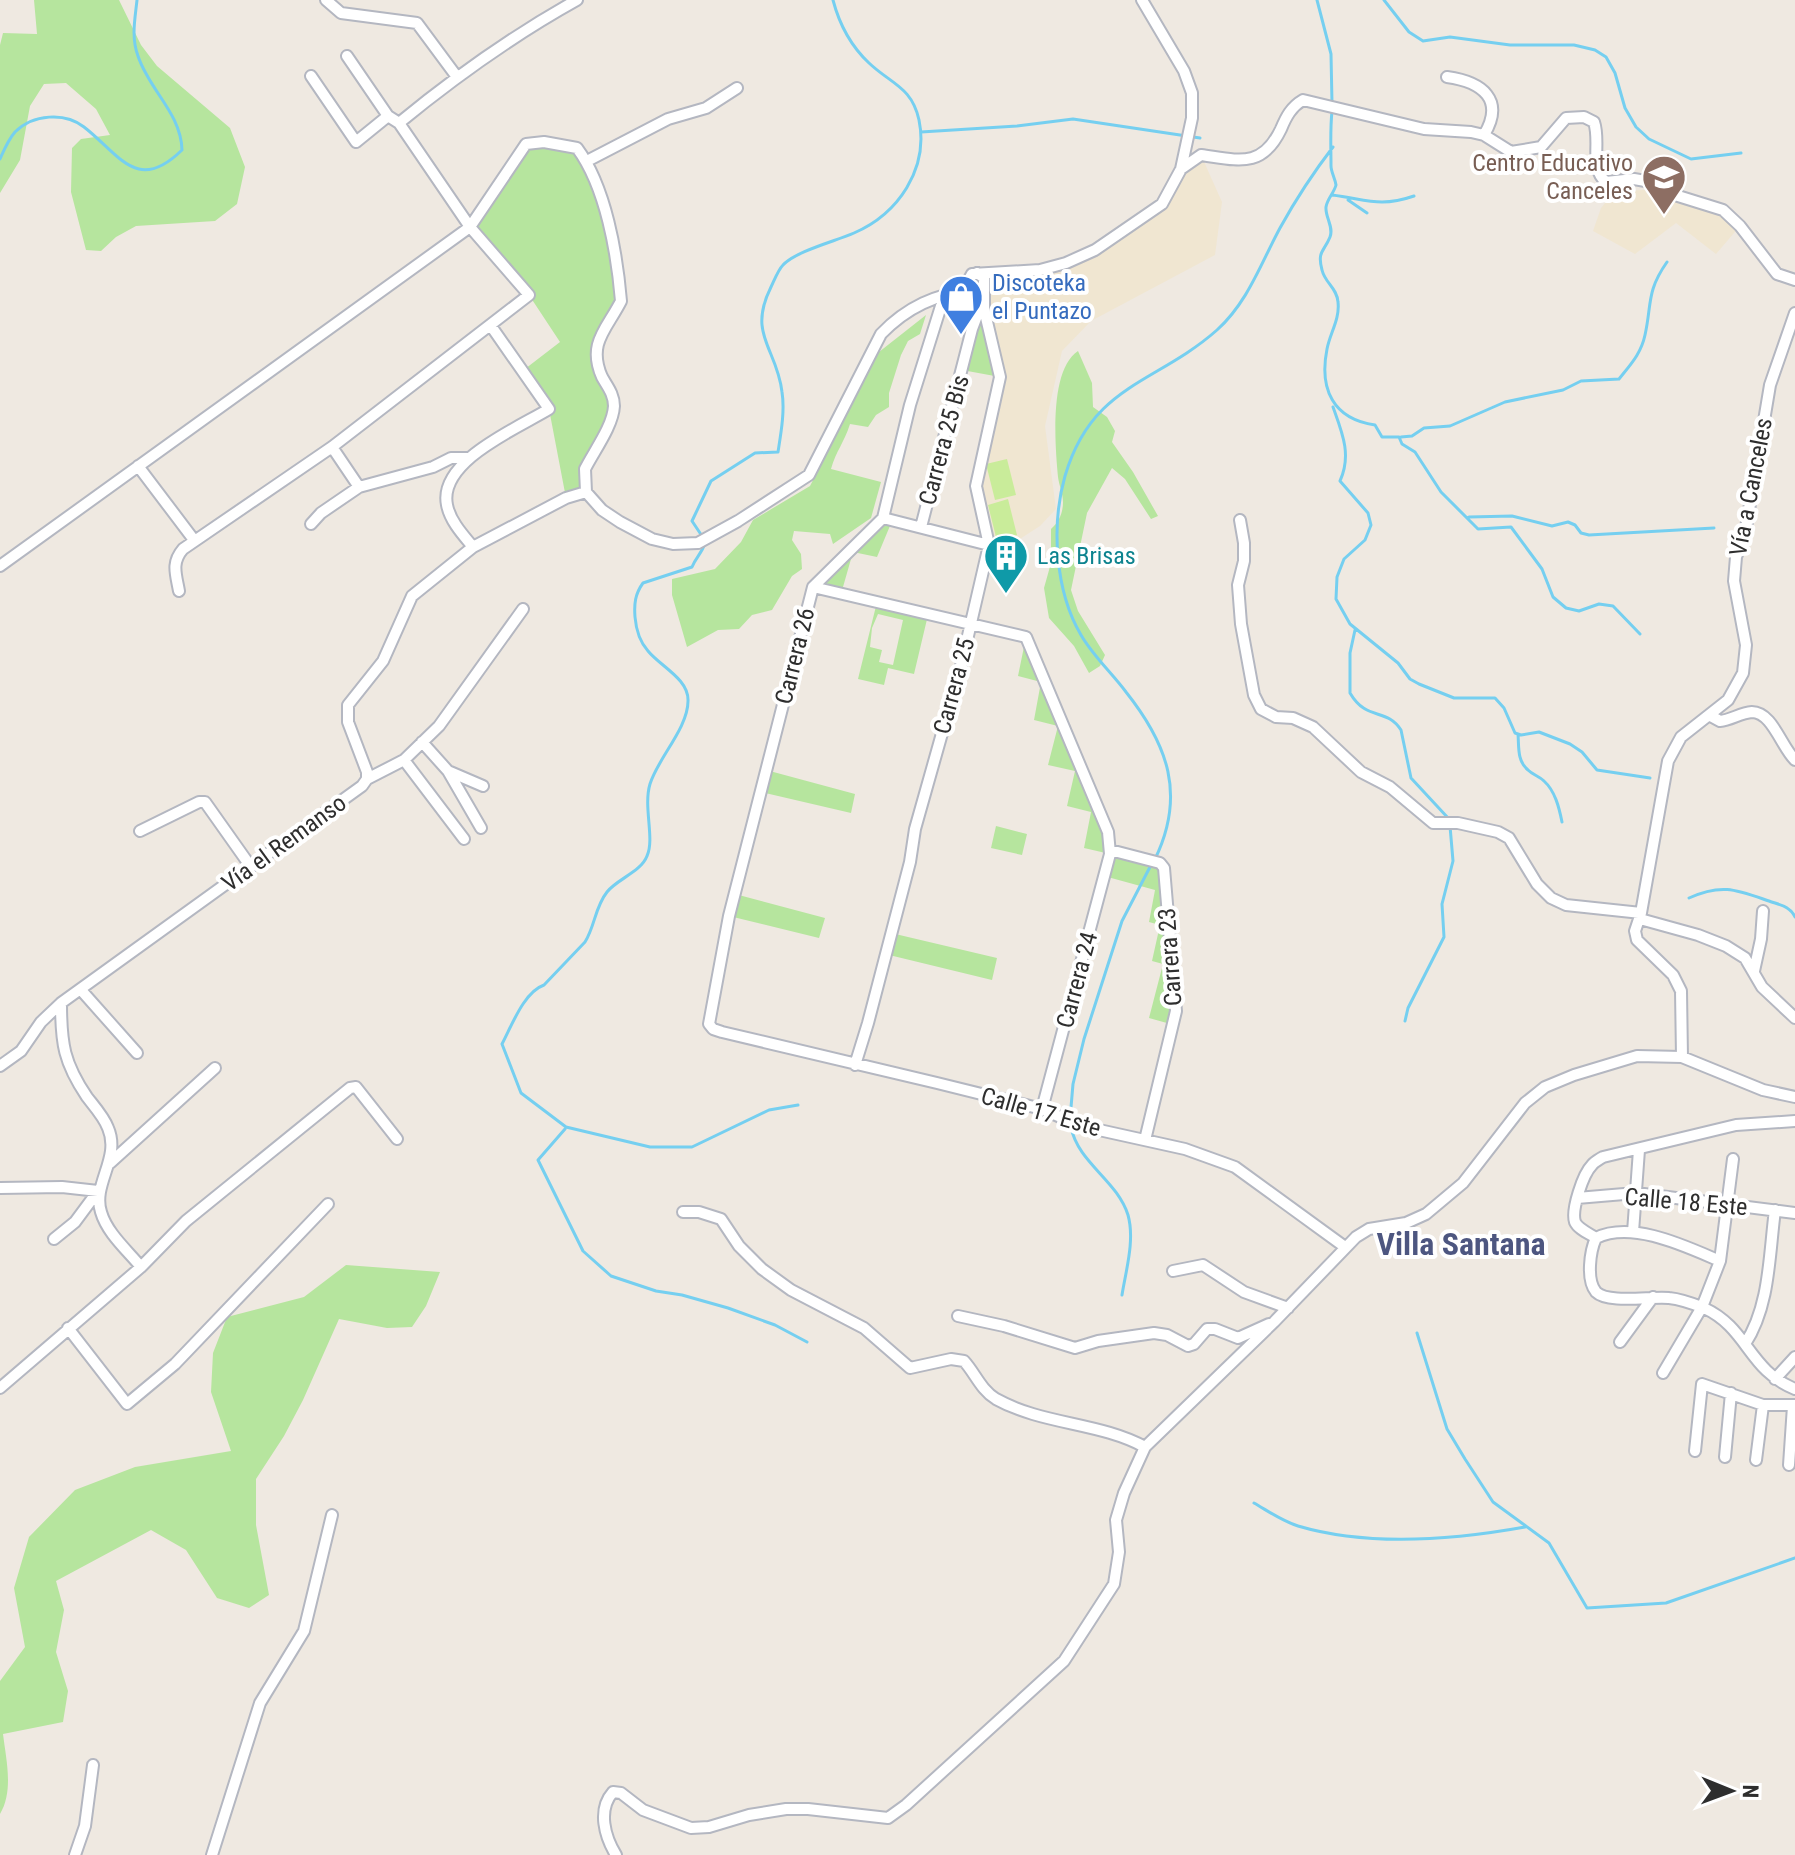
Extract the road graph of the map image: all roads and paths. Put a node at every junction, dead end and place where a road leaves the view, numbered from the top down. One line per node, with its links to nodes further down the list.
1 (326, 0): 6 (street)
2 (577, 0): 6 (street)
3 (1142, 0): 13 (street)
4 (347, 56): 9 (street)
5 (311, 76): 9 (street)
6 (457, 77): 10 (street)
7 (1447, 77): 11 (street)
8 (737, 88): 12 (street)
9 (388, 116): 10 (street)
10 (399, 123): 14 (street)
11 (1484, 135): 13 (street); 17 (street)
12 (587, 161): 14 (street); 27 (street)
13 (1181, 169): 15 (street)
14 (470, 227): 22 (street); 25 (street)
15 (995, 272): 16 (street); 18 (street)
16 (973, 275): 18 (street, Carrera 25); 19 (street)
17 (1795, 280)
18 (978, 289): 19 (street); 20 (street, Carrera 25)
19 (947, 293): 27 (street)
20 (984, 307): 28 (street); 31 (street, Carrera 25 Bis); 33 (street, Carrera 25)
21 (1795, 313): 40 (street, Vía a Canceles)
22 (491, 326): 23 (street); 24 (street)
23 (332, 447): 26 (street); 32 (street)
24 (467, 458): 26 (street); 34 (street)
25 (138, 466): 32 (street); 35 (street)
26 (359, 487): 30 (street)
27 (586, 492): 34 (street, Vía el Remanso)
28 (883, 518): 31 (street); 36 (street, Carrera 26)
29 (1240, 520): 53 (street)
30 (311, 524)
31 (921, 527): 33 (street)
32 (194, 540): 37 (street)
33 (989, 545): 39 (street, Carrera 25)
34 (473, 547): 45 (street, Vía el Remanso)
35 (0, 566)
36 (813, 587): 39 (street); 58 (street, Carrera 26)
37 (179, 591)
38 (523, 609): 41 (street)
39 (971, 624): 50 (street); 61 (street, Carrera 25)
40 (1709, 715): 43 (street); 53 (street, Vía a Canceles)
41 (422, 742): 42 (street); 44 (street)
42 (404, 760): 45 (street); 49 (street)
43 (1795, 760)
44 (448, 771): 46 (street); 47 (street)
45 (367, 779): 51 (street, Vía el Remanso)
46 (483, 786)
47 (481, 828)
48 (140, 831): 51 (street)
49 (464, 839)
50 (1110, 850): 65 (street, Carrera 24); 68 (street, Carrera 23)
51 (251, 867): 55 (street, Vía el Remanso)
52 (1763, 911): 54 (street)
53 (1641, 916): 54 (street); 60 (street)
54 (1754, 971): 57 (street)
55 (81, 990): 56 (street, Vía el Remanso); 59 (street)
56 (61, 1003): 62 (street, Vía el Remanso); 71 (street)
57 (1795, 1018)
58 (713, 1029): 61 (street, Calle 17 Este)
59 (137, 1053)
60 (1682, 1057): 64 (street); 84 (street)
61 (855, 1065): 65 (street, Calle 17 Este)
62 (0, 1066)
63 (215, 1068): 71 (street)
64 (1795, 1097)
65 (1042, 1109): 68 (street, Calle 17 Este)
66 (1795, 1121): 69 (street)
67 (397, 1139): 86 (street)
68 (1145, 1140): 84 (street, Calle 17 Este)
69 (1639, 1150): 74 (street); 75 (street)
70 (1733, 1159): 77 (street)
71 (110, 1163): 73 (street)
72 (0, 1188): 73 (street)
73 (98, 1191): 83 (street); 86 (street)
74 (1636, 1193): 75 (street, Calle 18 Este); 77 (street, Calle 18 Este); 81 (street)
75 (1577, 1198): 82 (street)
76 (328, 1204): 93 (street)
77 (1727, 1205): 78 (street, Calle 18 Este); 85 (street)
78 (1775, 1210): 80 (street, Calle 18 Este); 95 (street)
79 (683, 1212): 104 (street)
80 (1795, 1213)
81 (1633, 1232): 82 (street); 85 (street)
82 (1596, 1238): 88 (street)
83 (54, 1239)
84 (1345, 1247): 90 (street)
85 (1720, 1261): 89 (street)
86 (141, 1267): 93 (street)
87 (1173, 1271): 90 (street)
88 (1653, 1297): 89 (street); 94 (street)
89 (1702, 1307): 95 (street); 97 (street)
90 (1288, 1308): 92 (street)
91 (958, 1316): 92 (street)
92 (1274, 1322): 104 (street)
93 (68, 1328): 99 (street)
94 (1620, 1342)
95 (1745, 1344): 98 (street)
96 (1795, 1357): 98 (street)
97 (1663, 1373)
98 (1775, 1379): 100 (street)
99 (0, 1388)
100 (1794, 1388)
101 (1731, 1393): 102 (street); 105 (street); 106 (street)
102 (1763, 1405): 103 (street); 107 (street)
103 (1794, 1406): 108 (street)
104 (1145, 1447): 113 (street)
105 (1695, 1451)
106 (1725, 1457)
107 (1756, 1460)
108 (1789, 1465)
109 (332, 1515): 112 (street)
110 (93, 1765): 111 (street)
111 (75, 1855)
112 (212, 1855)
113 (616, 1855)

